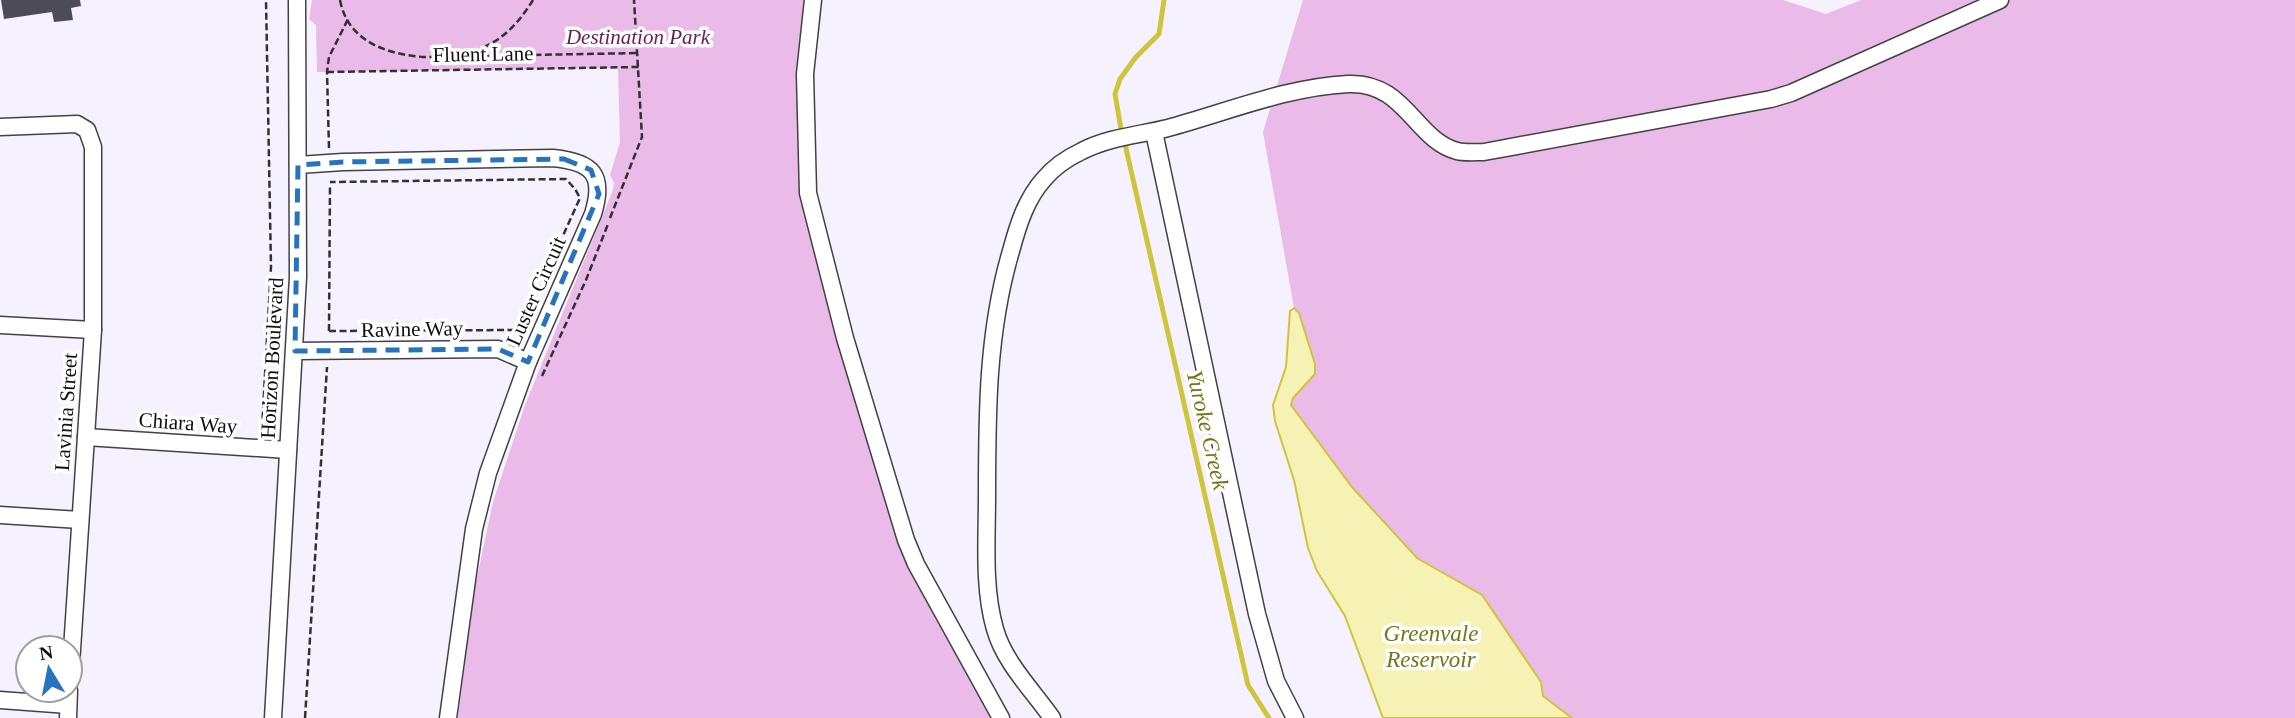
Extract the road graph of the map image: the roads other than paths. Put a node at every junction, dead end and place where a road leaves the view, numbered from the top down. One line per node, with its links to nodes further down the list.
1 (296, 0): 6 (street, Horizon Boulevard)
2 (813, 0): 18 (street)
3 (2000, 0): 5 (street)
4 (0, 127): 8 (street, Lavinia Street)
5 (1154, 132): 19 (street); 20 (street)
6 (298, 165): 9 (street, Horizon Boulevard); 10 (street, Luster Circuit)
7 (0, 325): 8 (street)
8 (93, 330): 11 (street, Lavinia Street)
9 (295, 351): 10 (street, Ravine Way); 12 (street, Horizon Boulevard)
10 (528, 362): 17 (street, Luster Circuit)
11 (86, 438): 12 (street, Chiara Way); 14 (street, Lavinia Street)
12 (288, 450): 16 (street, Horizon Boulevard)
13 (0, 515): 14 (street)
14 (80, 520): 15 (street, Lavinia Street)
15 (73, 634)
16 (273, 718)
17 (448, 718)
18 (1002, 718)
19 (1052, 718)
20 (1295, 718)

